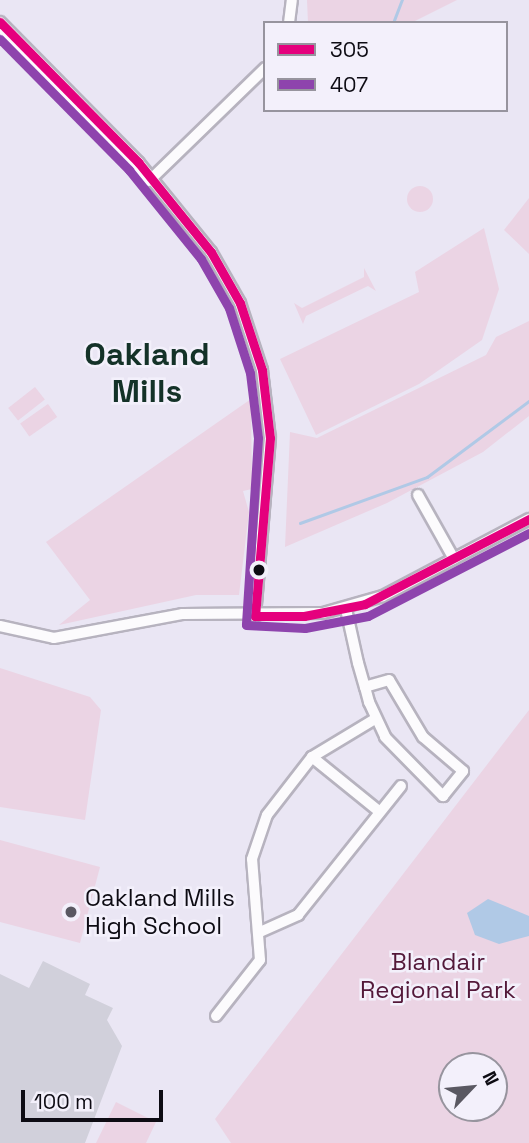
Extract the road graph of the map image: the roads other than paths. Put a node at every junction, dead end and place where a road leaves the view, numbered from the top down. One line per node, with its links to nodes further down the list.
1 (292, 0): 2 (street)
2 (289, 21)
3 (0, 22): 6 (street)
4 (0, 33): 6 (street)
5 (263, 70): 6 (street)
6 (149, 181): 11 (street)
7 (418, 495): 9 (street)
8 (529, 519): 9 (street)
9 (454, 559): 10 (street)
10 (346, 609): 11 (street); 13 (street)
11 (255, 616): 12 (street)
12 (0, 626)
13 (365, 687): 14 (street); 14 (street)
14 (375, 719): 15 (street)
15 (312, 757): 17 (street); 18 (street)
16 (401, 786): 17 (street)
17 (380, 812): 18 (street)
18 (260, 932): 19 (street)
19 (216, 1016)

